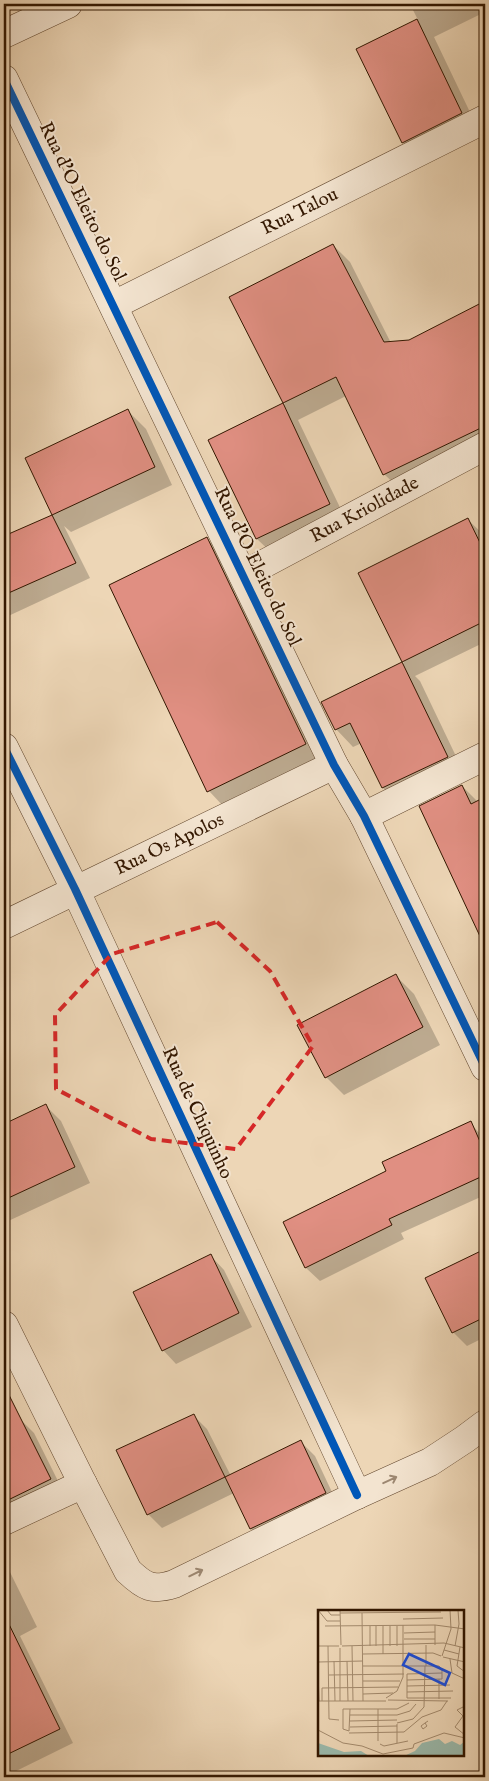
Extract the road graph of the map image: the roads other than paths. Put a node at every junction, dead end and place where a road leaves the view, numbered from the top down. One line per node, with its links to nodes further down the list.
1 (68, 4): 2 (street)
2 (4, 34)
3 (4, 79): 5 (street, Rua d'O Eleito do Sol)
4 (485, 119): 5 (street, Rua Talou)
5 (114, 305): 7 (street, Rua d'O Eleito do Sol)
6 (485, 446): 7 (street, Rua Kriolidade)
7 (243, 575): 10 (street, Rua d'O Eleito do Sol)
8 (4, 747): 12 (street, Rua de Chiquinho)
9 (485, 756): 11 (street)
10 (334, 765): 11 (street, Rua d'O Eleito do Sol); 12 (street, Rua Os Apolos)
11 (364, 816): 14 (street, Rua d'O Eleito do Sol)
12 (75, 889): 13 (street, Rua Os Apolos); 18 (street, Rua de Chiquinho)
13 (4, 925)
14 (485, 1067)
15 (4, 1325): 17 (street)
16 (485, 1424): 18 (street, one-way to 16)
17 (83, 1484): 18 (street, one-way to 18); 19 (street)
18 (356, 1495)
19 (4, 1521)

